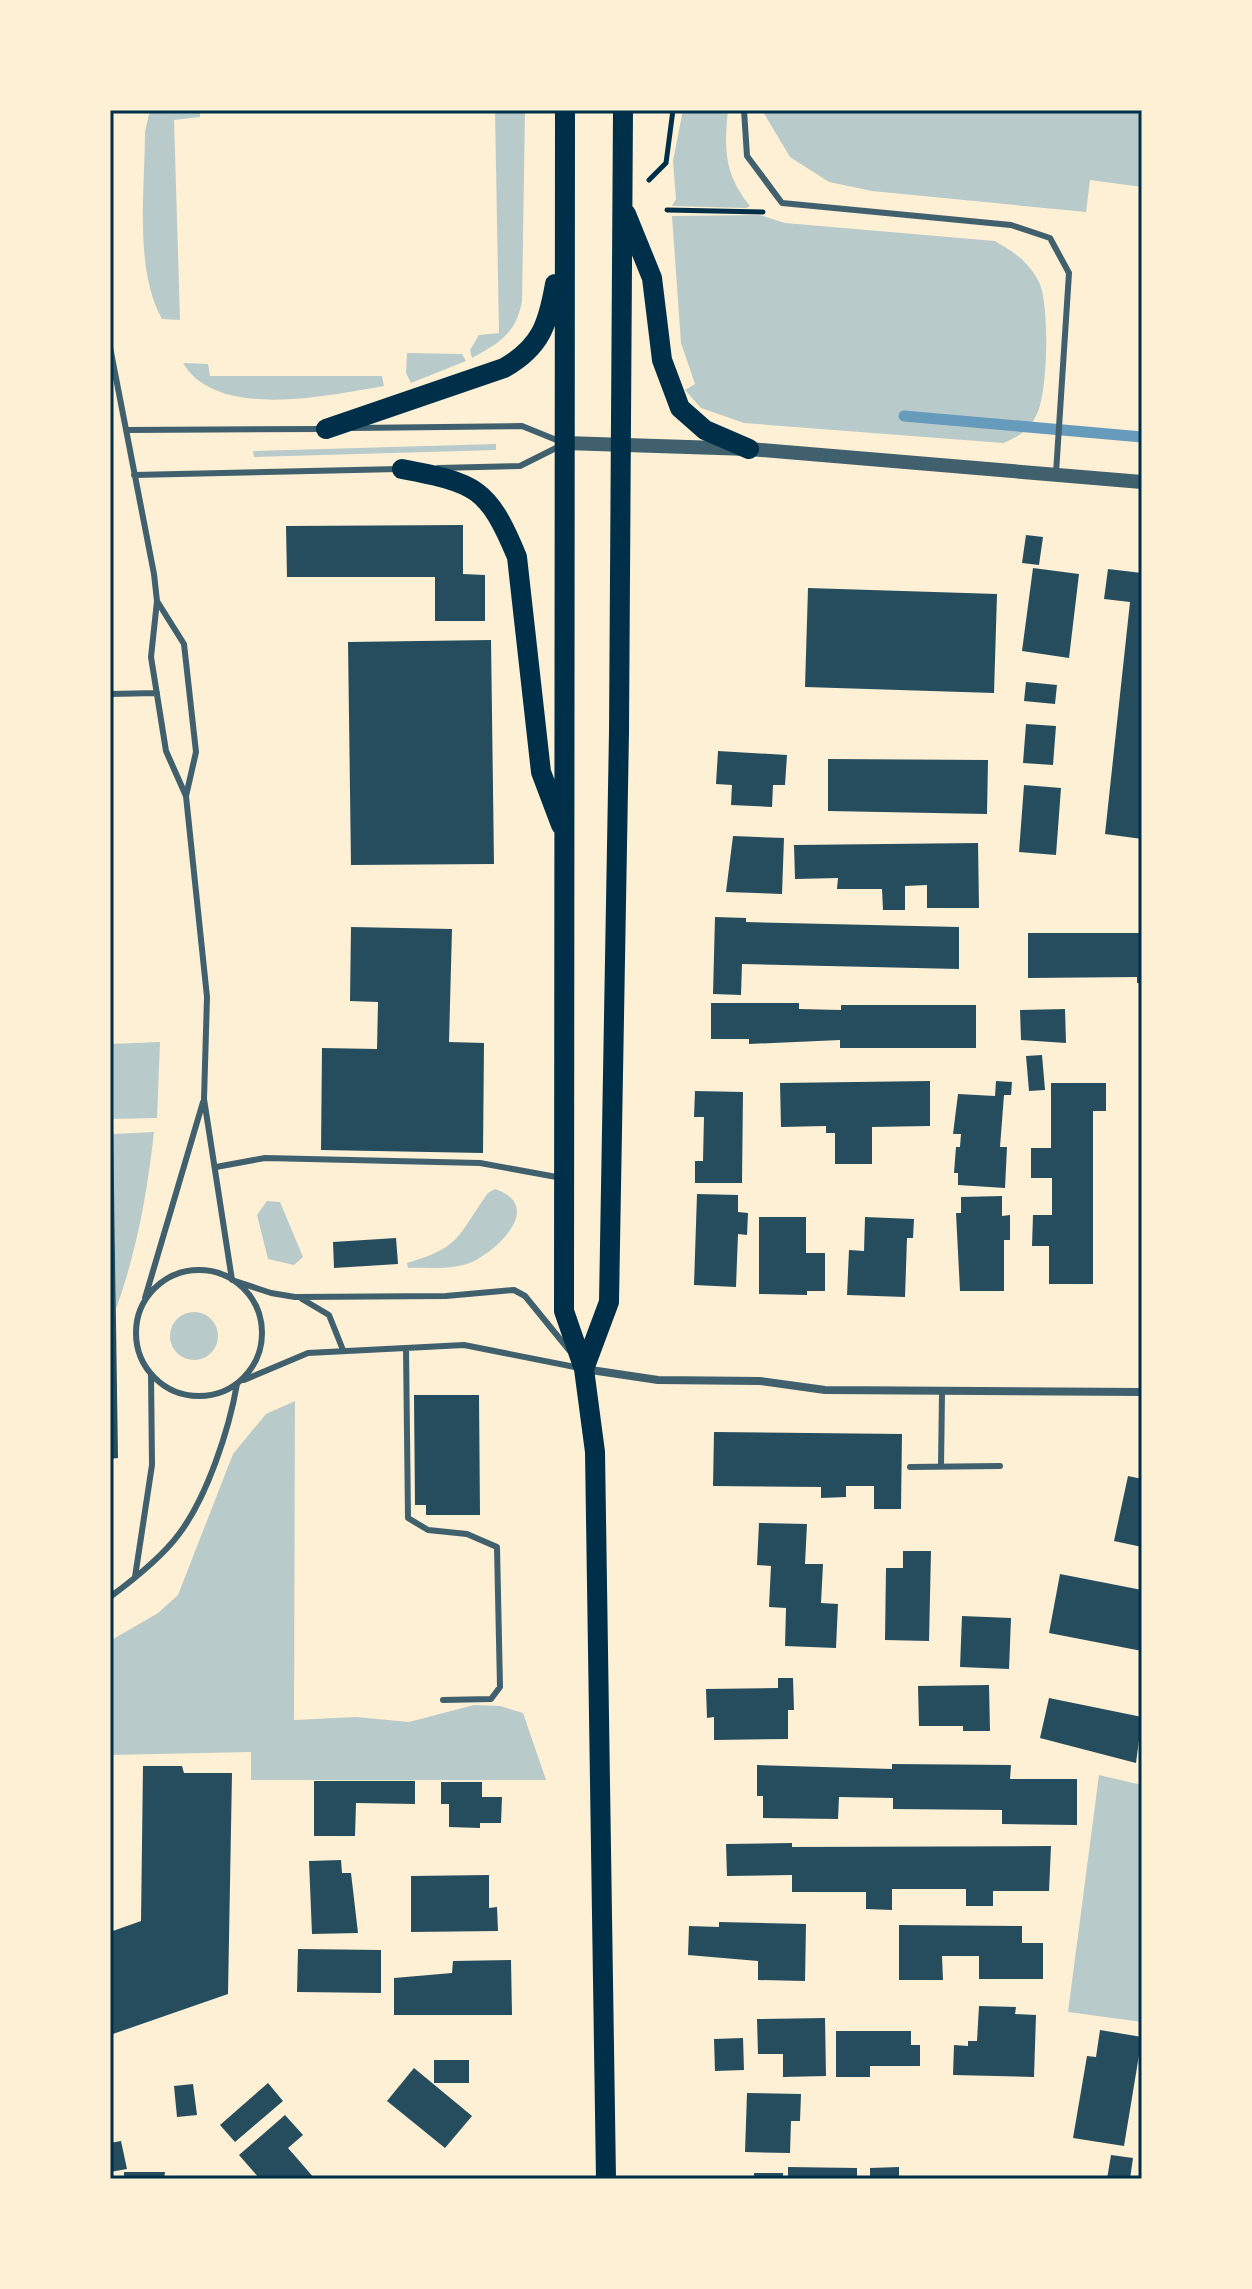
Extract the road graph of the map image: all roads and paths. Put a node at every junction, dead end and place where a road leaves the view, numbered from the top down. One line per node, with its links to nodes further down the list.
1 (565, 110): 9 (main road)
2 (623, 110): 7 (main road)
3 (673, 110): 5 (path)
4 (744, 110): 6 (lane)
5 (660, 169)
6 (782, 203): 8 (path); 18 (lane)
7 (623, 206): 14 (main road); 15 (main road)
8 (667, 210)
9 (564, 233): 11 (main road); 13 (main road)
10 (110, 347): 12 (lane)
11 (326, 429): 12 (lane); 13 (lane)
12 (126, 430): 17 (lane)
13 (565, 443): 14 (street); 16 (lane); 24 (main road)
14 (620, 444): 15 (street); 33 (main road)
15 (749, 449): 18 (street)
16 (402, 469): 17 (lane); 24 (main road)
17 (134, 475): 20 (lane)
18 (1056, 475): 19 (street)
19 (1142, 482)
20 (157, 601): 21 (lane); 23 (lane)
21 (157, 693): 22 (lane); 23 (lane)
22 (110, 694)
23 (186, 796): 25 (lane)
24 (567, 840): 27 (main road)
25 (204, 1099): 26 (lane); 30 (lane)
26 (216, 1167): 27 (lane); 28 (lane)
27 (565, 1178): 33 (main road)
28 (232, 1280): 29 (lane); 30 (lane); 35 (lane)
29 (299, 1297): 32 (lane); 33 (lane)
30 (140, 1311): 34 (lane)
31 (406, 1348): 32 (lane); 33 (lane); 43 (lane)
32 (343, 1350): 35 (lane)
33 (584, 1369): 37 (street); 44 (main road)
34 (151, 1374): 35 (lane); 41 (lane)
35 (240, 1382): 41 (lane)
36 (1142, 1392): 37 (street)
37 (942, 1393): 38 (lane)
38 (941, 1466): 39 (lane); 40 (lane)
39 (1000, 1466)
40 (910, 1467)
41 (135, 1577): 42 (lane)
42 (110, 1597)
43 (443, 1700)
44 (606, 2179)

